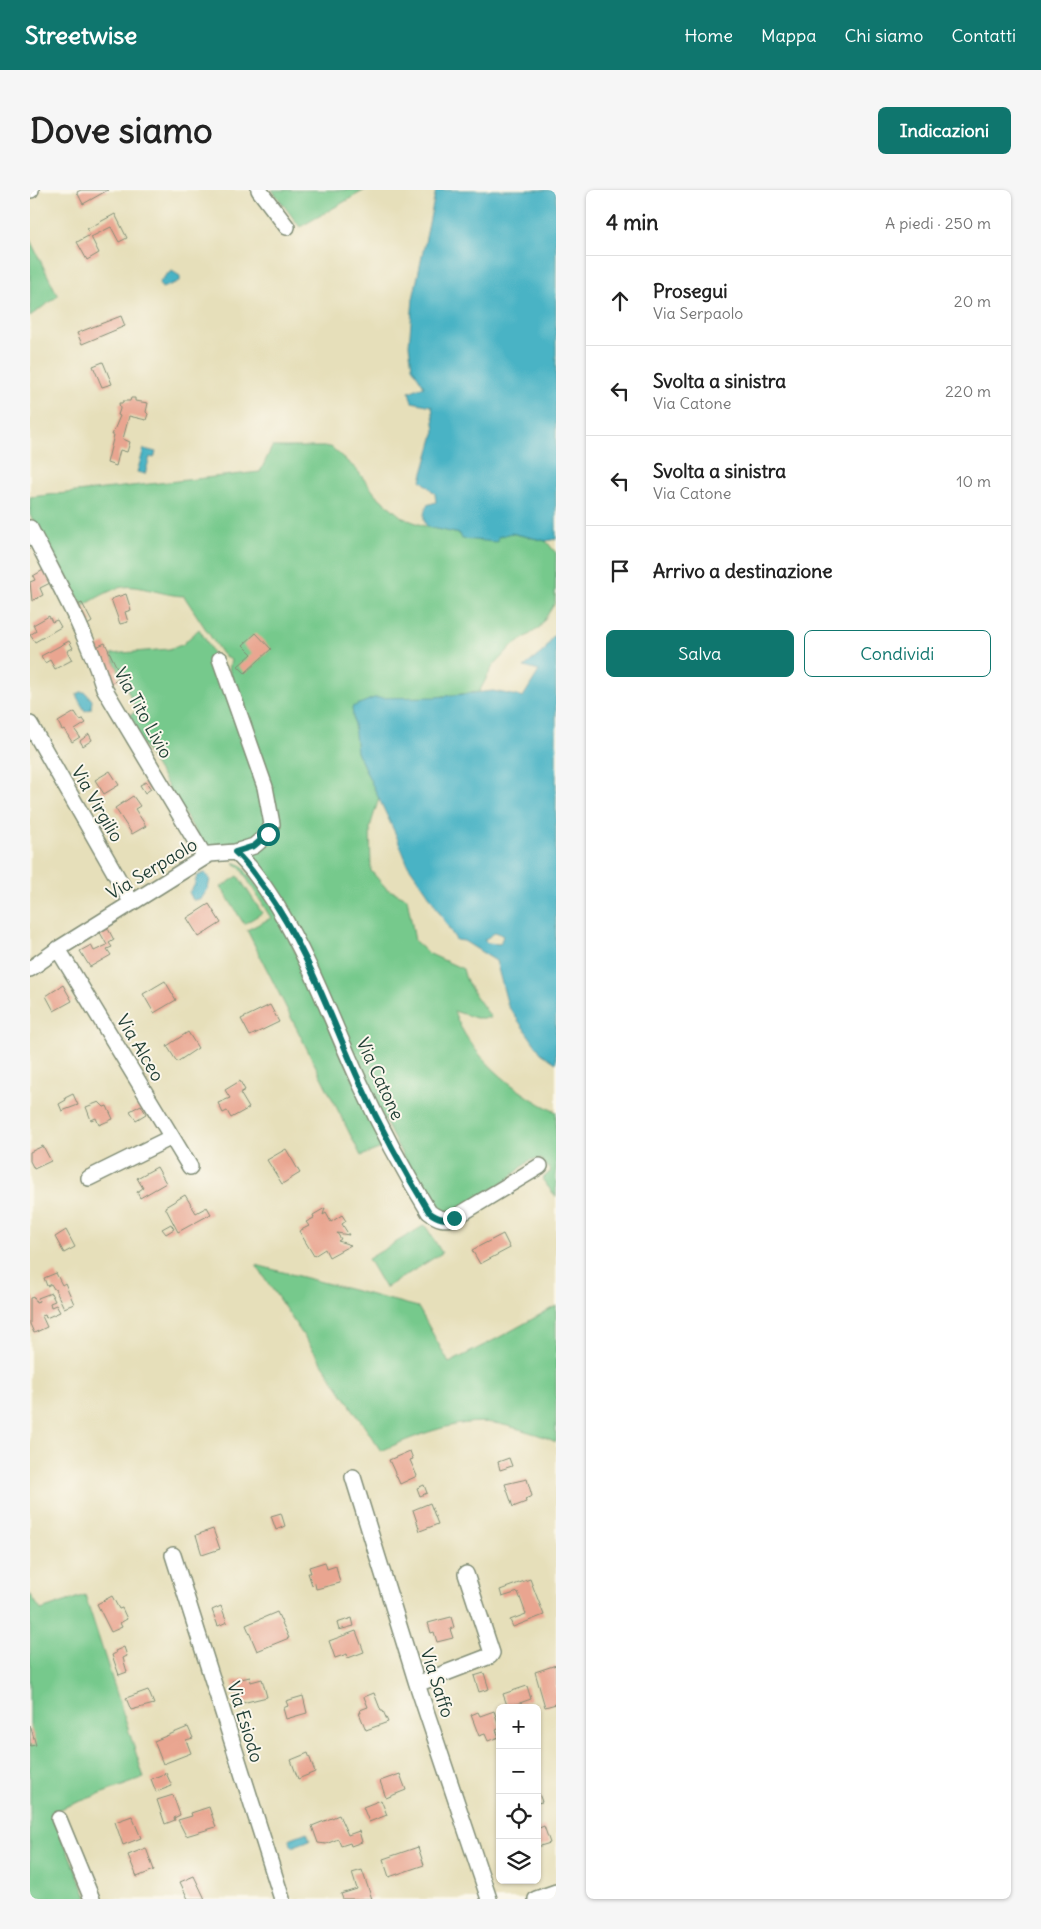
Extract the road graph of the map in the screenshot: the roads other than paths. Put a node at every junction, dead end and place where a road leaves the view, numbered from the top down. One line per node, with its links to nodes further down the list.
1 (258, 190): 2 (street)
2 (287, 227)
3 (30, 528): 7 (street, Via Tito Livio)
4 (220, 658): 6 (street, Via Serpaolo)
5 (30, 724): 8 (street, Via Virgilio)
6 (235, 852): 7 (street, Via Serpaolo); 12 (street, Via Catone)
7 (205, 857): 8 (street, Via Serpaolo)
8 (132, 903): 9 (street, Via Serpaolo)
9 (58, 949): 10 (street, Via Serpaolo); 11 (street, Via Alceo)
10 (30, 969)
11 (172, 1137): 13 (street, Via Alceo); 14 (street)
12 (540, 1166)
13 (190, 1167)
14 (89, 1178)
15 (353, 1477): 18 (street, Via Saffo)
16 (173, 1556): 22 (street, Via Esiodo)
17 (466, 1574): 18 (street)
18 (417, 1684): 23 (street, Via Saffo)
19 (59, 1820): 21 (street)
20 (556, 1892): 24 (street)
21 (92, 1899)
22 (282, 1899)
23 (489, 1899)
24 (536, 1899)

